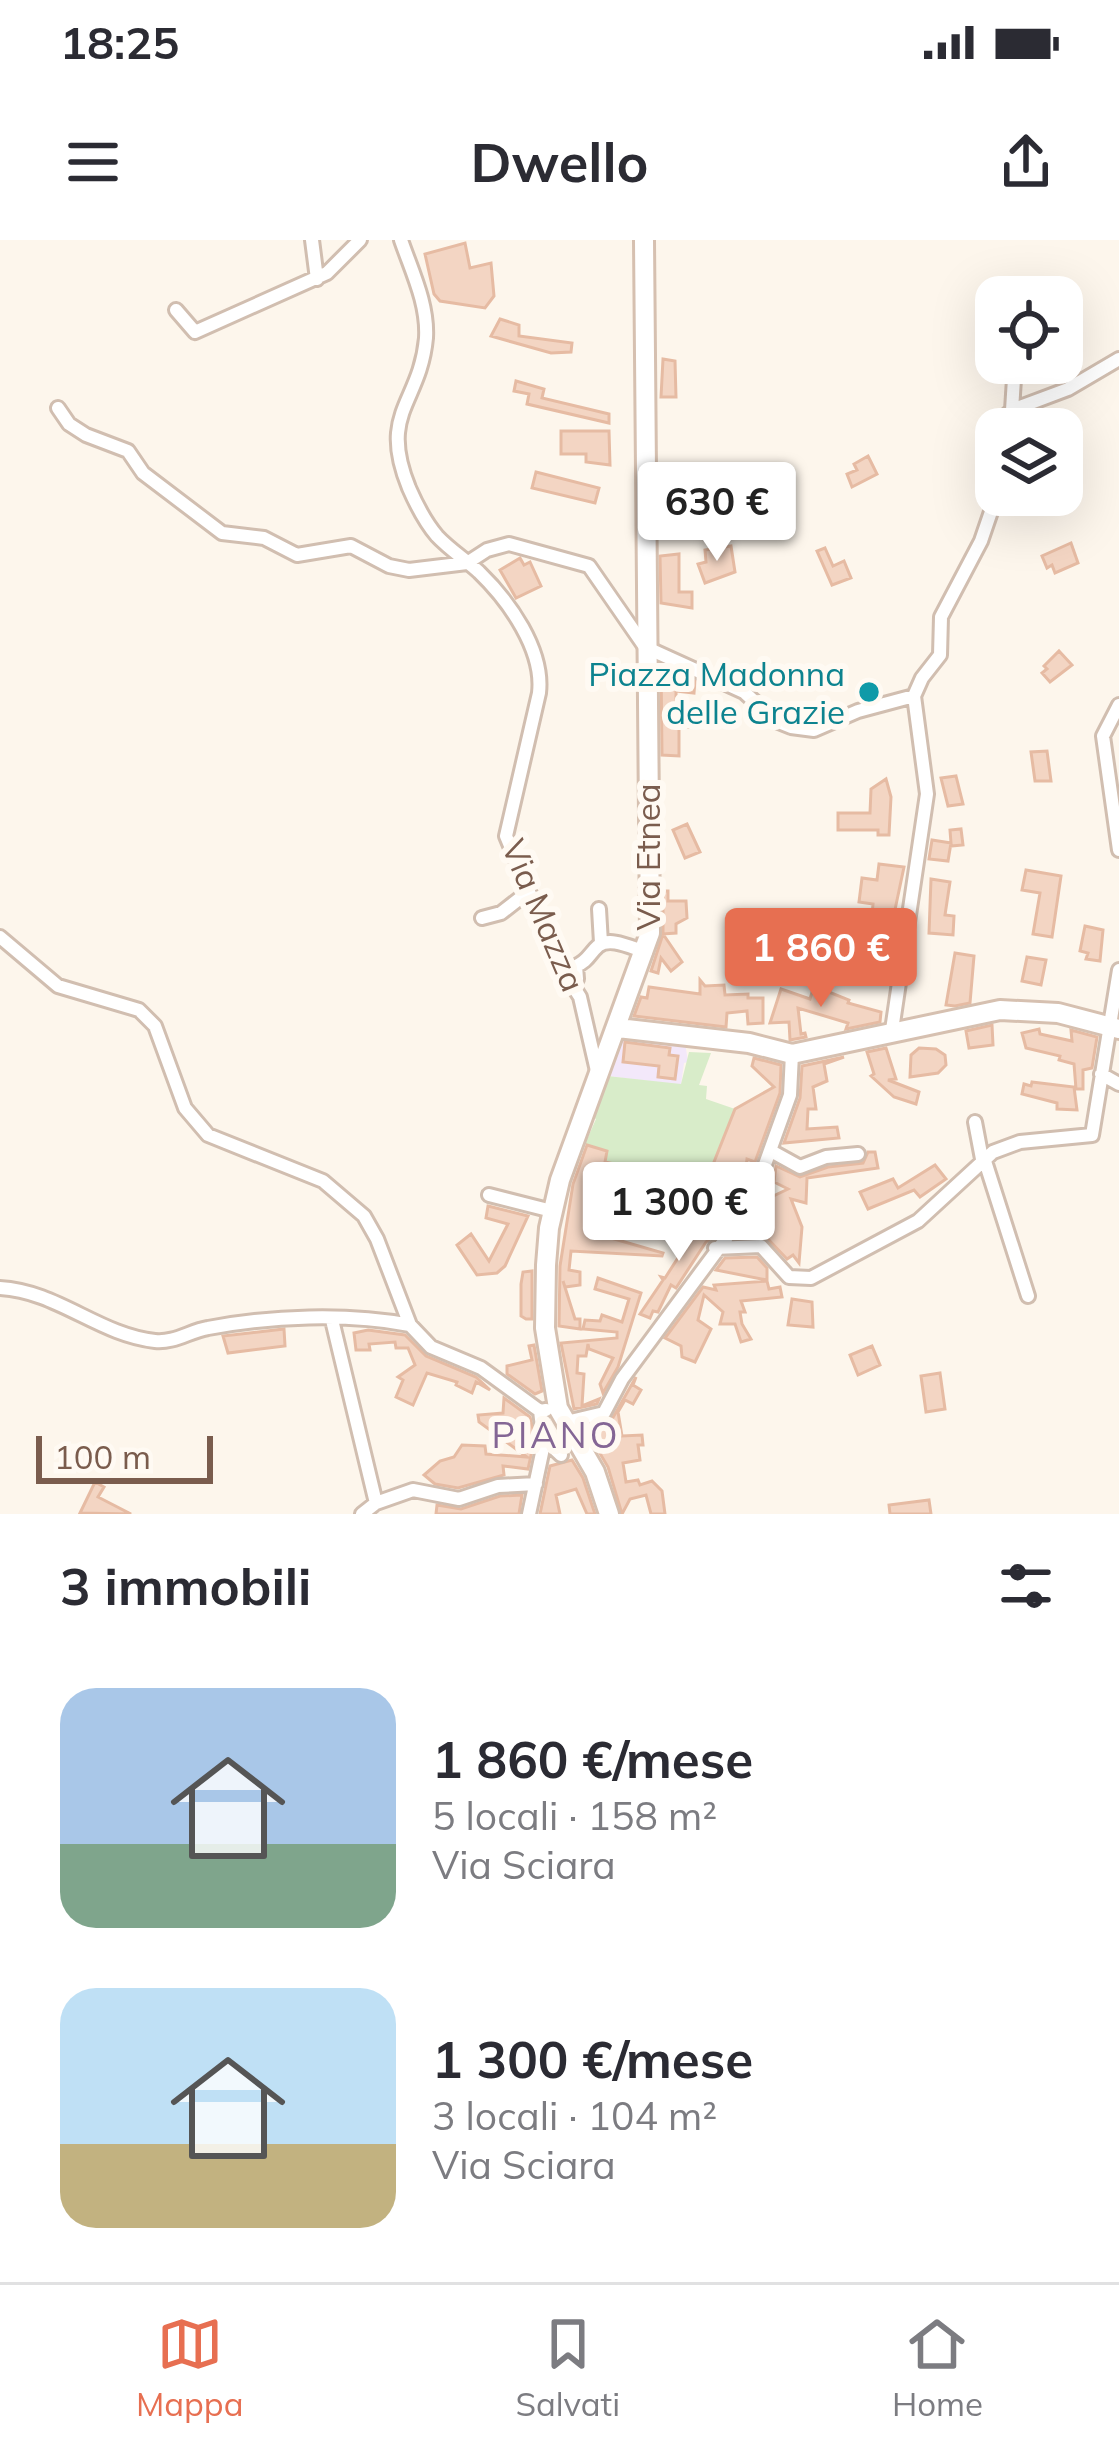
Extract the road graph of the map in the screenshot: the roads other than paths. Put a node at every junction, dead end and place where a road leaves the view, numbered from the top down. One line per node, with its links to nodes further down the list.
1 (312, 240): 5 (street)
2 (360, 240): 5 (street)
3 (401, 240): 11 (street, Via Mazza)
4 (644, 240): 12 (main road, Via Etnea)
5 (316, 279): 6 (street)
6 (176, 310)
7 (1119, 359): 9 (street)
8 (58, 408): 11 (street)
9 (1017, 408)
10 (990, 516): 13 (street)
11 (467, 563): 12 (street); 16 (street, Via Mazza)
12 (645, 647): 13 (street); 21 (main road, Via Etnea)
13 (914, 696): 26 (street)
14 (1119, 706): 15 (street)
15 (1119, 850)
16 (528, 892): 18 (street); 23 (street, Via Mazza)
17 (599, 909): 20 (street)
18 (482, 918)
19 (0, 938): 41 (street)
20 (601, 943): 21 (street); 23 (street)
21 (646, 952): 25 (main road, Via Etnea)
22 (1119, 970): 24 (street)
23 (572, 985): 29 (street, Via Mazza)
24 (1115, 1019): 26 (main road); 28 (street)
25 (618, 1028): 27 (main road); 29 (main road, Via Etnea)
26 (892, 1030): 27 (main road)
27 (792, 1054): 32 (street)
28 (1100, 1074): 30 (street); 34 (street)
29 (599, 1077): 36 (main road, Via Etnea)
30 (1119, 1084)
31 (975, 1122): 34 (street)
32 (771, 1151): 33 (street); 37 (street)
33 (858, 1154)
34 (982, 1158): 37 (street); 39 (street)
35 (489, 1195): 36 (street)
36 (552, 1211): 42 (main road, Via Etnea)
37 (715, 1248): 42 (street)
38 (0, 1288): 40 (street)
39 (1028, 1296)
40 (332, 1320): 41 (street); 48 (street)
41 (410, 1325): 42 (street)
42 (548, 1410): 43 (street); 44 (main road, Via Etnea)
43 (545, 1439): 45 (street); 46 (street)
44 (583, 1451): 45 (street); 51 (main road, Via Etnea)
45 (561, 1456): 46 (street)
46 (540, 1461): 47 (street)
47 (536, 1484): 48 (street); 50 (street)
48 (376, 1503): 49 (street)
49 (362, 1514)
50 (529, 1514)
51 (609, 1514)

